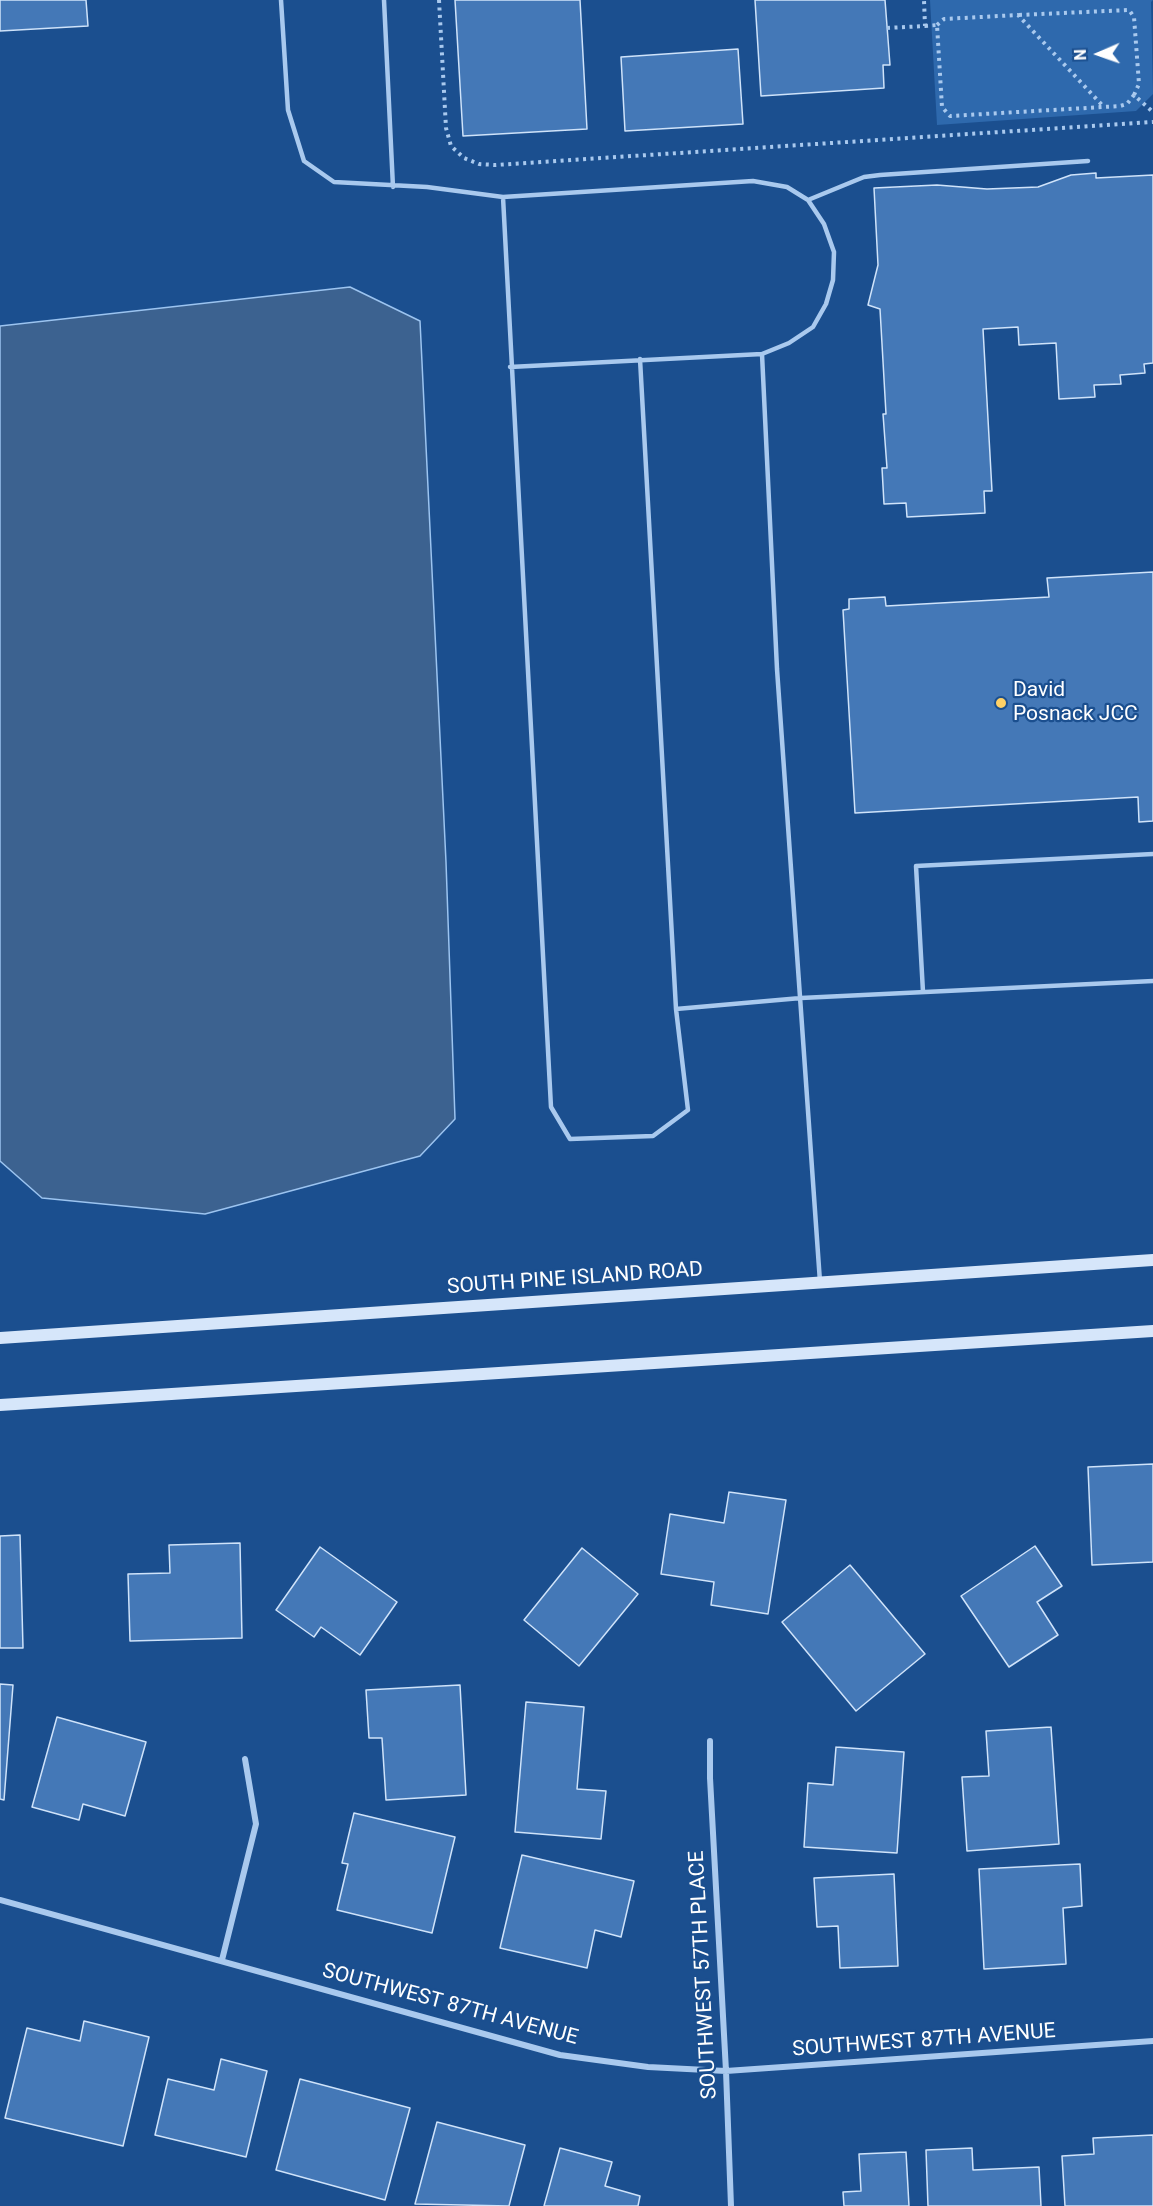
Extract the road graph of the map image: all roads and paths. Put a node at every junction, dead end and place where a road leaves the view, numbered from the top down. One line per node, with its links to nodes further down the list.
1 (281, 0): 14 (lane)
2 (384, 0): 14 (lane)
3 (439, 0): 12 (path)
4 (924, 0): 7 (path)
5 (1018, 15): 6 (path); 9 (path); 10 (path)
6 (937, 25): 7 (path); 10 (path)
7 (925, 26): 8 (path)
8 (887, 28)
9 (1134, 95): 10 (path); 11 (path)
10 (1104, 107)
11 (1153, 112)
12 (1153, 122)
13 (1088, 161): 16 (lane)
14 (393, 187): 15 (lane)
15 (503, 196): 16 (lane); 19 (lane)
16 (808, 200): 17 (lane)
17 (762, 354): 18 (lane); 23 (lane)
18 (640, 359): 19 (lane); 24 (lane)
19 (510, 367): 24 (lane)
20 (1153, 854): 22 (lane)
21 (1153, 981): 22 (lane)
22 (923, 992): 23 (lane)
23 (801, 998): 24 (lane); 26 (lane)
24 (676, 1009)
25 (1153, 1260): 26 (main road, SOUTH PINE ISLAND ROAD)
26 (820, 1282): 28 (main road, SOUTH PINE ISLAND ROAD)
27 (1153, 1331): 29 (main road)
28 (0, 1338)
29 (0, 1405)
30 (710, 1741): 35 (street, SOUTHWEST 57TH PLACE)
31 (245, 1759): 33 (street)
32 (0, 1900): 33 (street, SOUTHWEST 87TH AVENUE)
33 (222, 1960): 35 (street, SOUTHWEST 87TH AVENUE)
34 (1153, 2041): 35 (street, SOUTHWEST 87TH AVENUE)
35 (726, 2071): 36 (street, SOUTHWEST 57TH PLACE)
36 (731, 2206)

